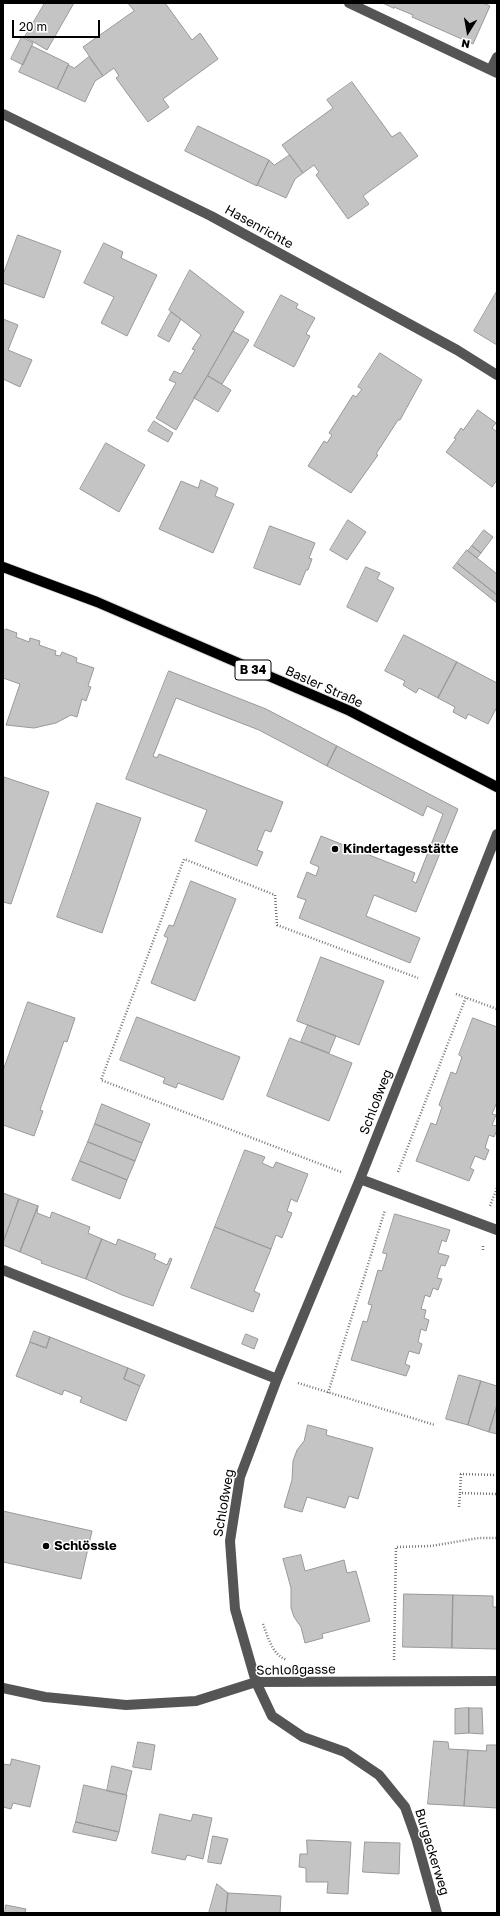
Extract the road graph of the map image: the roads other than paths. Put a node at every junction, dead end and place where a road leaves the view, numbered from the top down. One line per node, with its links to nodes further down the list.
1 (349, 3): 3 (street)
2 (497, 57): 3 (street)
3 (494, 71)
4 (3, 114): 5 (street, Hasenrichte)
5 (497, 375)
6 (3, 566): 7 (main road, Basler Straße / B 34)
7 (497, 788)
8 (497, 834): 9 (street, Schloßweg)
9 (360, 1179): 10 (street); 12 (street, Schloßweg)
10 (497, 1230)
11 (3, 1270): 12 (street)
12 (277, 1379): 14 (street, Schloßweg)
13 (497, 1681): 14 (street, Schloßgasse)
14 (256, 1682): 15 (street, Schloßgasse); 16 (street, Burgackerweg)
15 (3, 1688)
16 (438, 1913)

